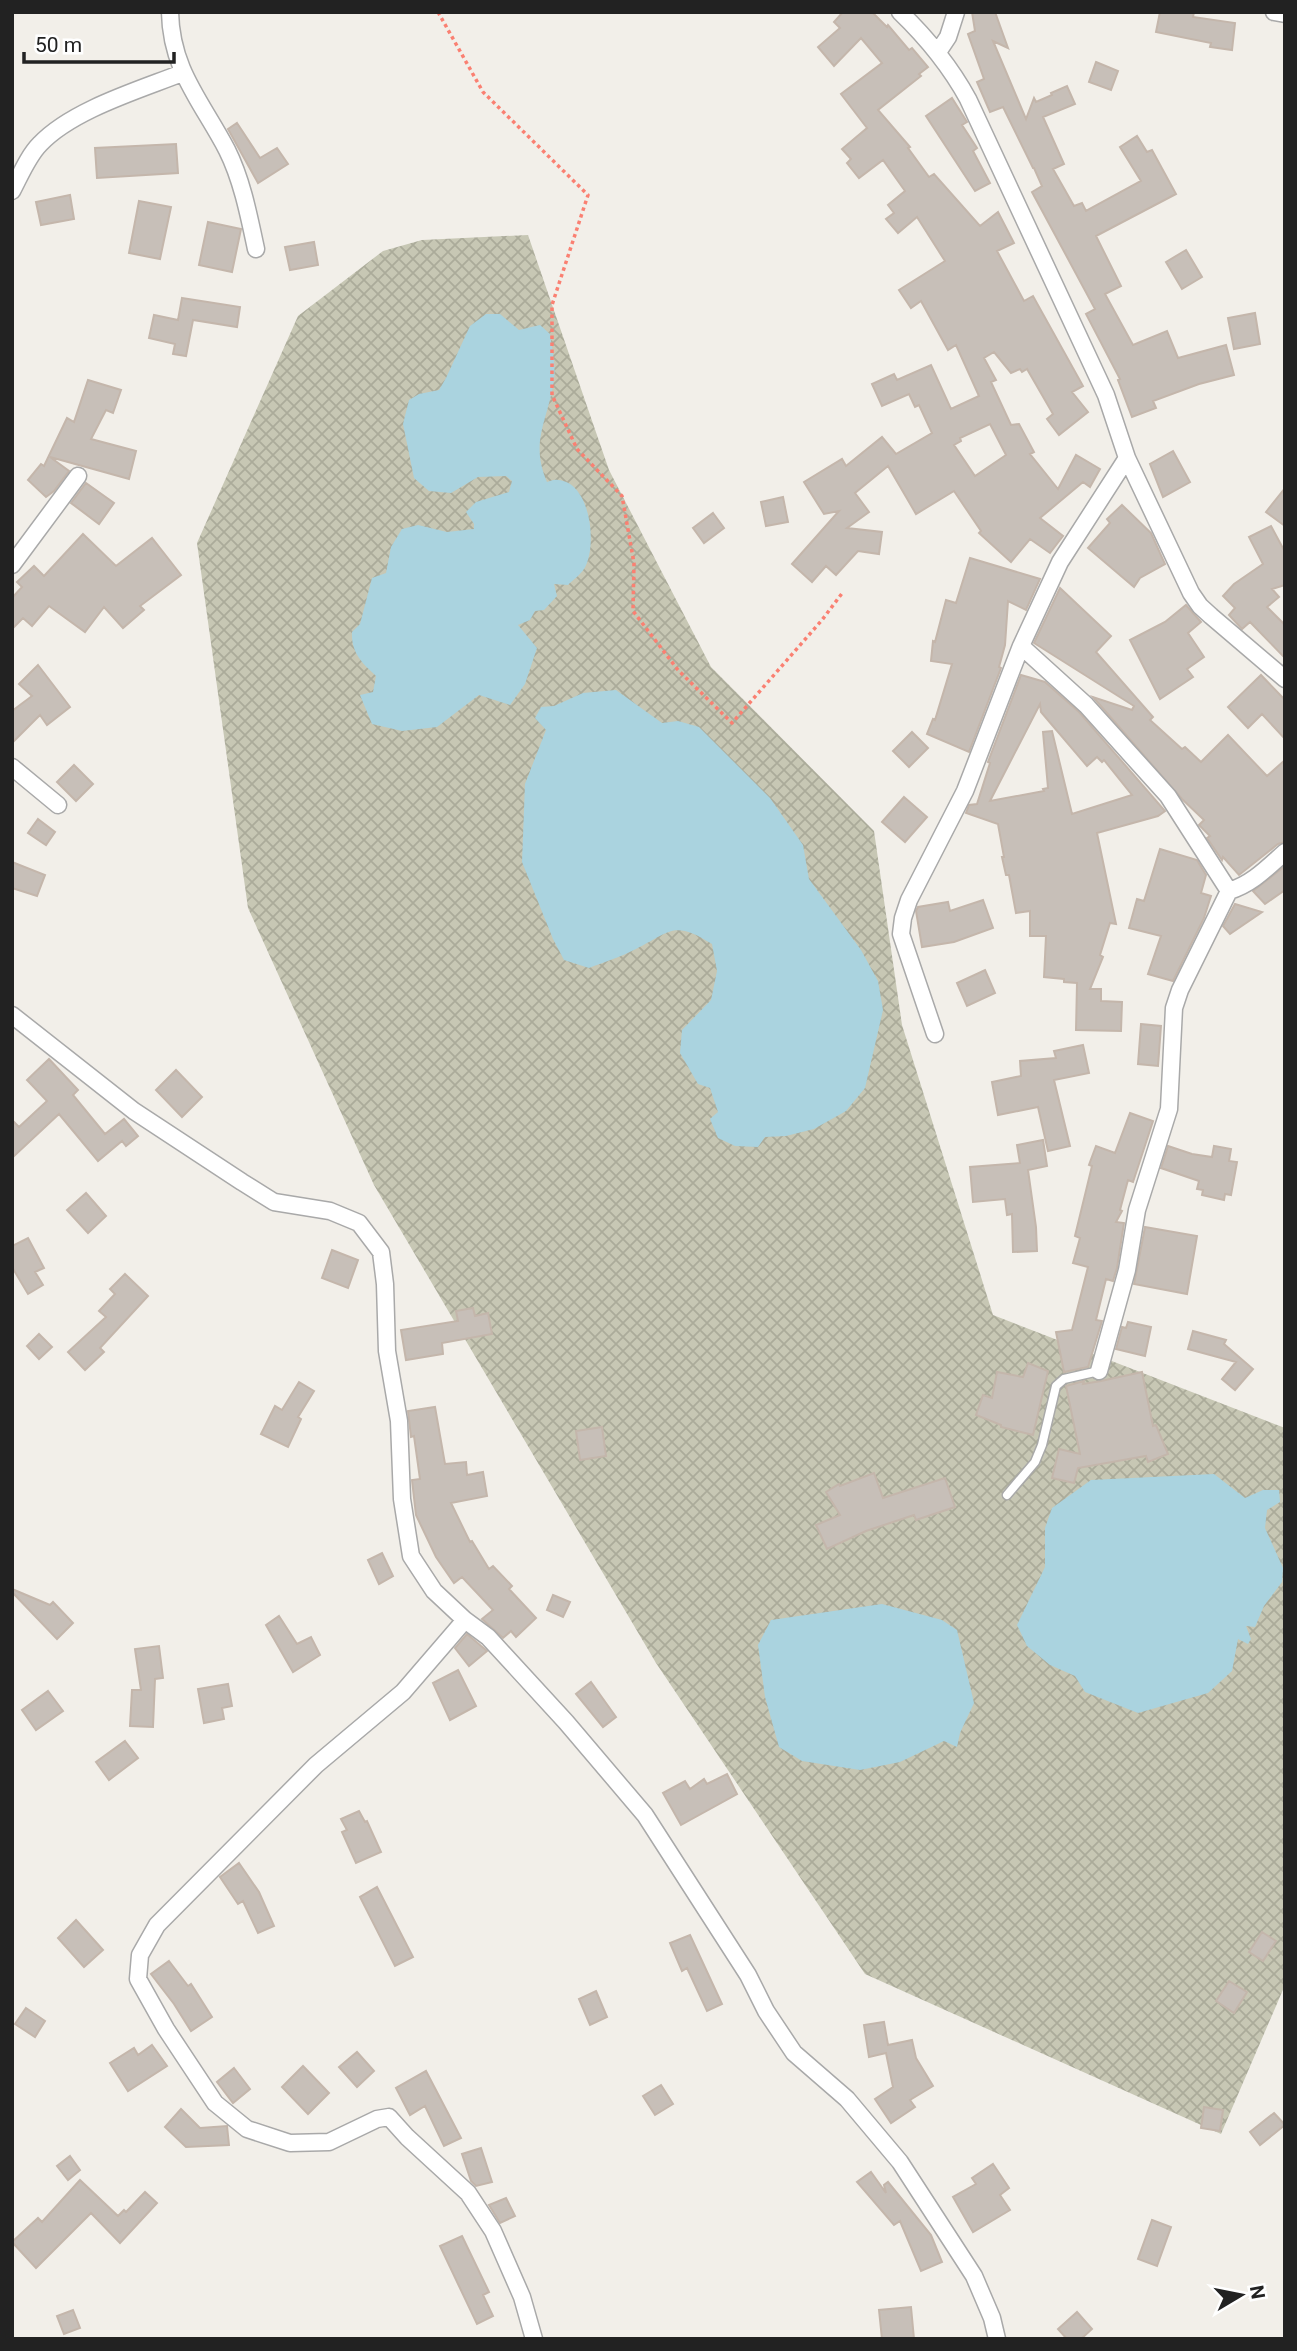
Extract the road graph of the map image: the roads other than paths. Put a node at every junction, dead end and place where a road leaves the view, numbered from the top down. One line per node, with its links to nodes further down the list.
1 (170, 12): 7 (street)
2 (900, 12): 6 (street)
3 (956, 12): 6 (street)
4 (1274, 12): 5 (street)
5 (1285, 14)
6 (938, 52): 10 (street)
7 (182, 73): 8 (street); 9 (street)
8 (12, 191)
9 (256, 249)
10 (1127, 458): 13 (street); 14 (street)
11 (78, 476): 12 (street)
12 (12, 565)
13 (1021, 646): 18 (street); 20 (street)
14 (1285, 679)
15 (12, 767): 16 (street)
16 (58, 805)
17 (1285, 852): 18 (street)
18 (1229, 891): 21 (street)
19 (12, 1014): 23 (street)
20 (935, 1034)
21 (1099, 1371): 22 (lane)
22 (1007, 1495)
23 (465, 1620): 24 (street); 25 (street)
24 (534, 2339)
25 (997, 2339)

